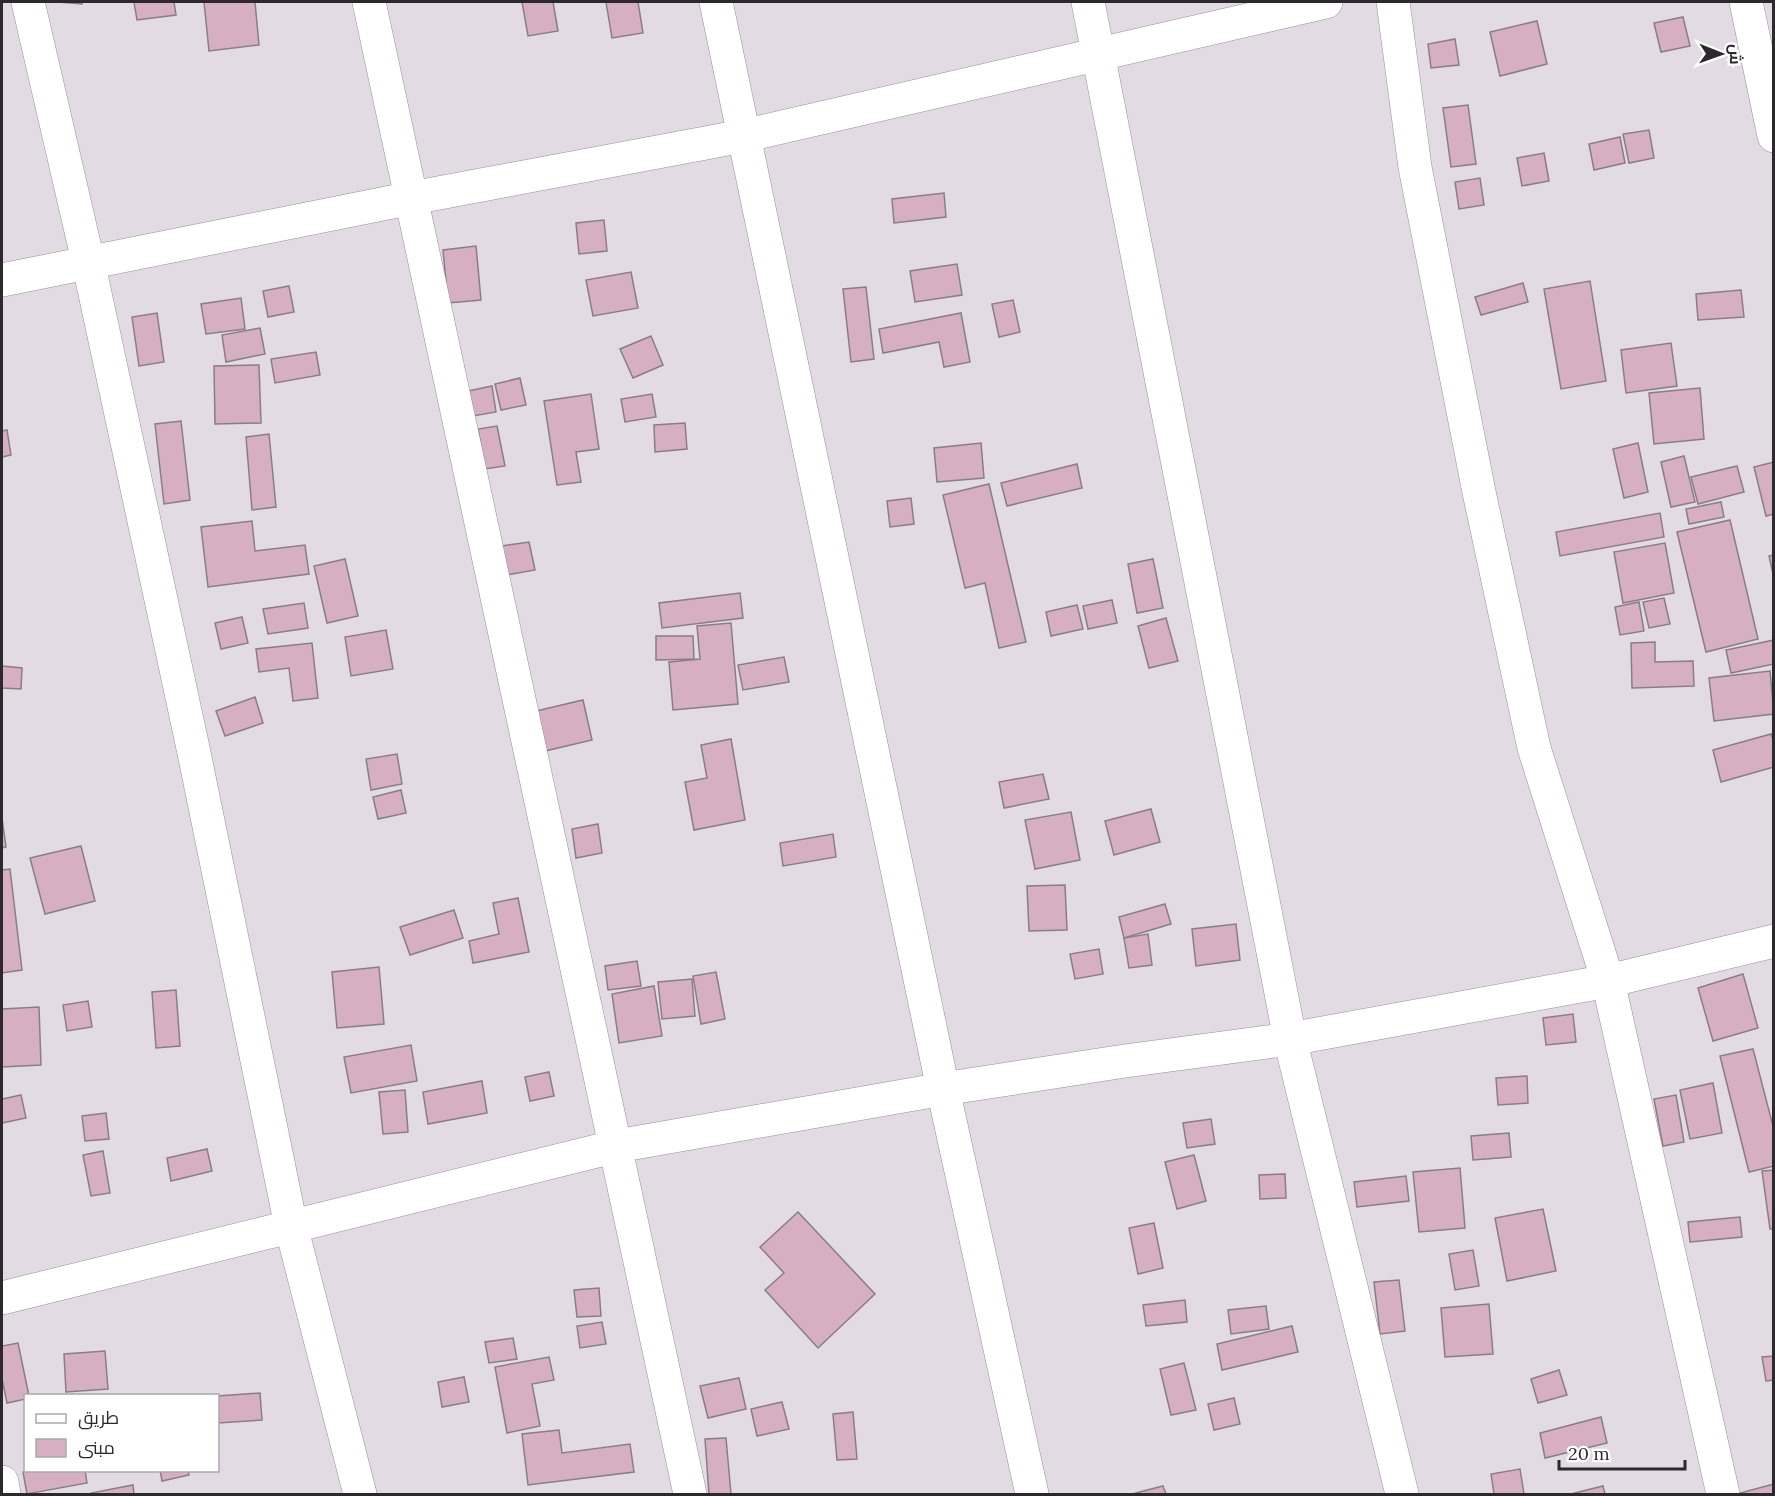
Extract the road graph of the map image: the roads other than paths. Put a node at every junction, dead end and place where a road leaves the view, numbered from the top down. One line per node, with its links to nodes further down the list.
1 (28, 2): 12 (street)
2 (369, 2): 11 (street)
3 (716, 2): 9 (street)
4 (1088, 2): 8 (street)
5 (1326, 2): 8 (street)
6 (1393, 2): 15 (street)
7 (1746, 2): 10 (street)
8 (1100, 55): 9 (street); 16 (street)
9 (743, 136): 11 (street); 17 (street)
10 (1773, 136)
11 (412, 198): 12 (street); 18 (street)
12 (88, 261): 13 (street); 19 (street)
13 (2, 280)
14 (1773, 941): 15 (street)
15 (1608, 981): 16 (street); 27 (street)
16 (1290, 1039): 17 (street); 26 (street)
17 (943, 1089): 18 (street); 25 (street)
18 (617, 1146): 19 (street); 24 (street)
19 (291, 1226): 20 (street); 23 (street)
20 (2, 1298)
21 (2, 1482): 22 (street)
22 (4, 1494)
23 (360, 1494)
24 (690, 1494)
25 (1032, 1494)
26 (1402, 1494)
27 (1723, 1494)

